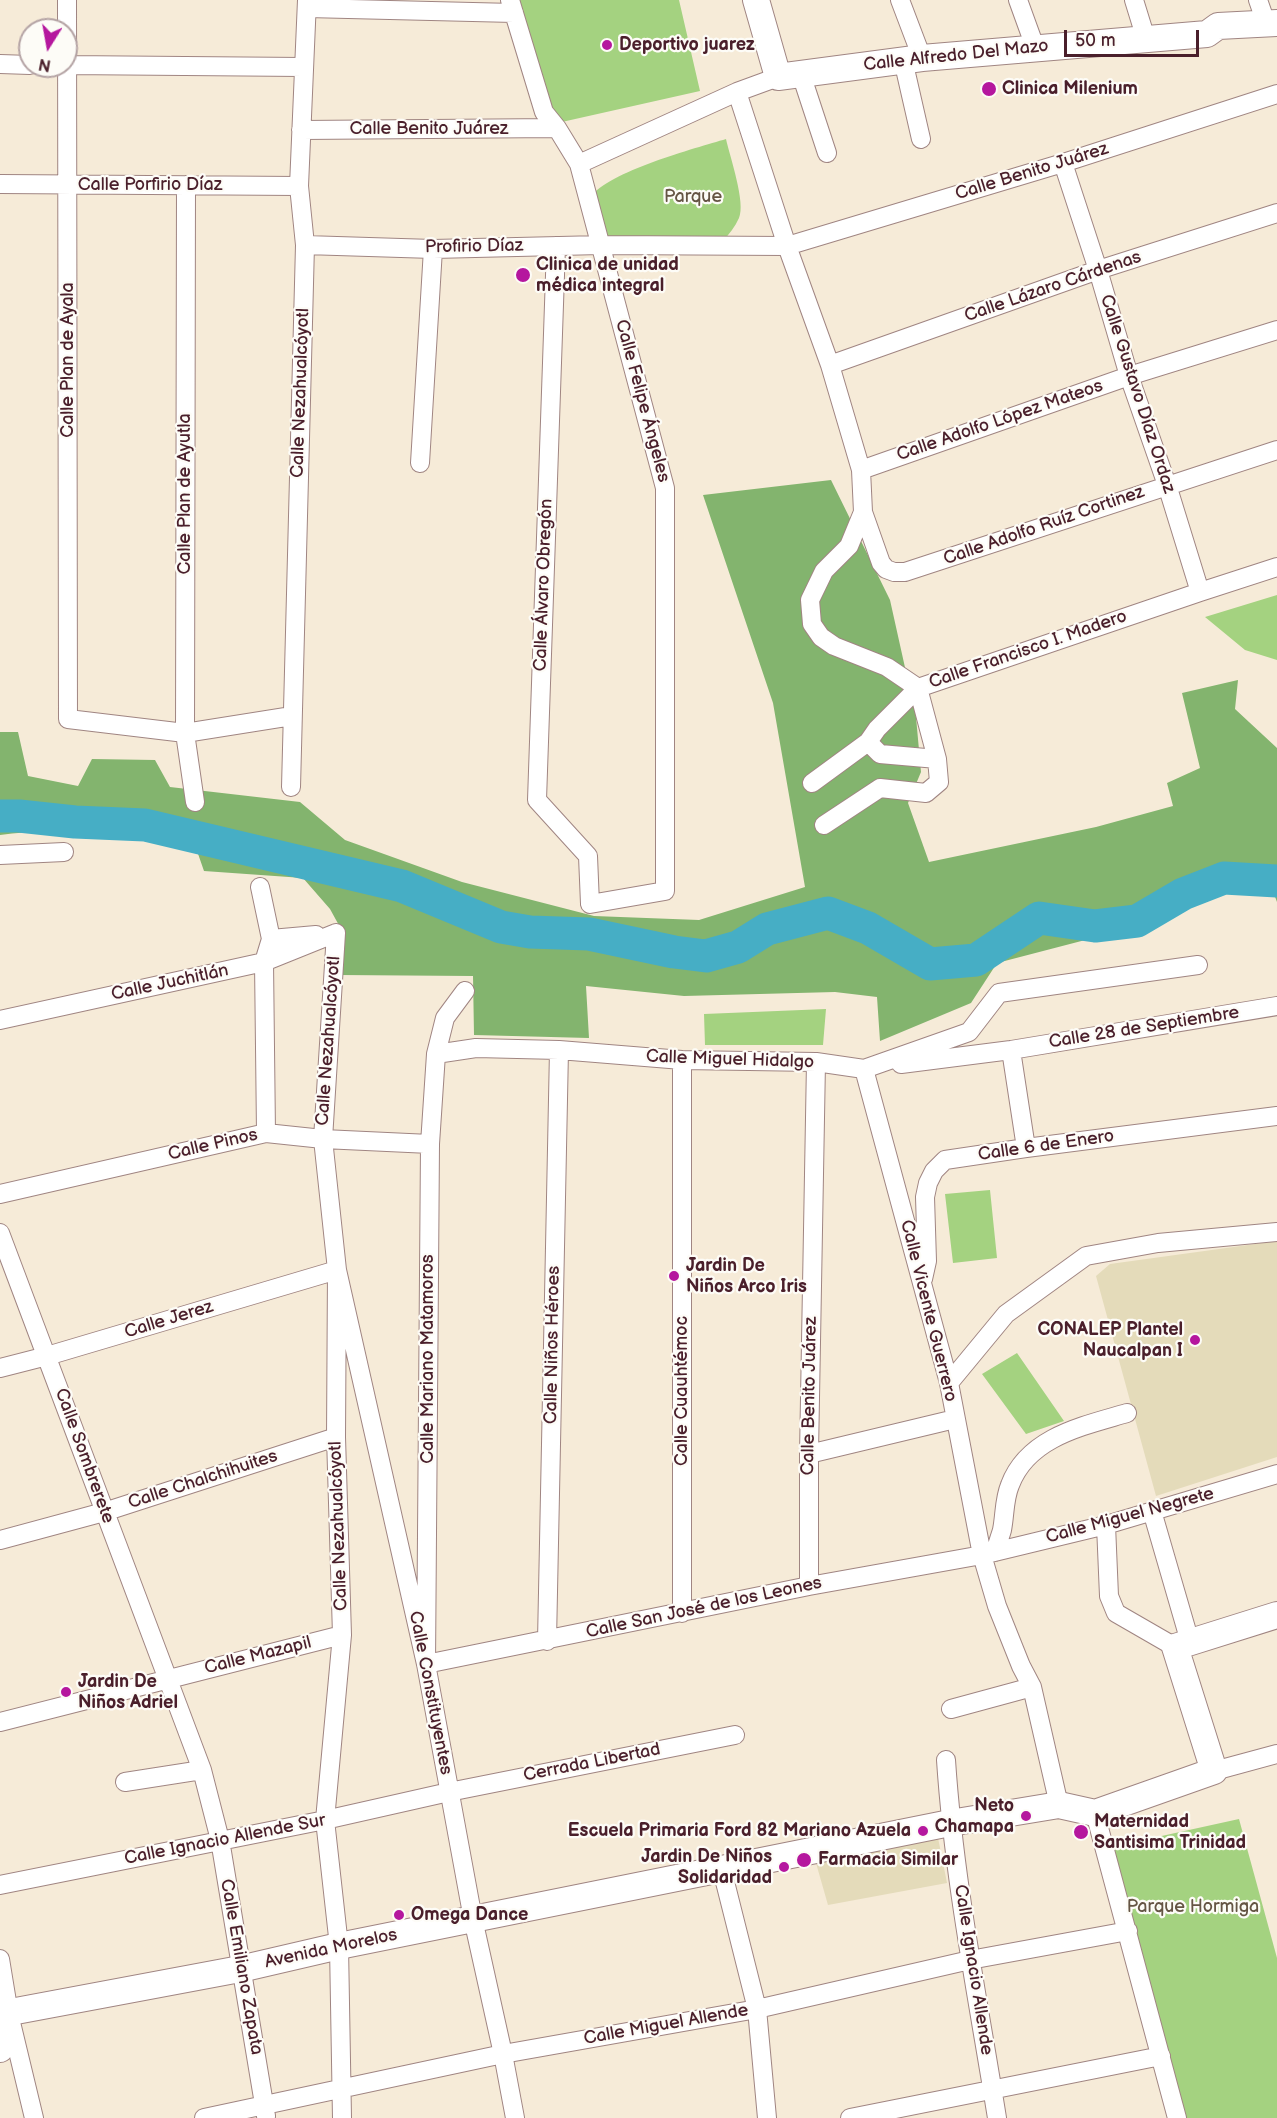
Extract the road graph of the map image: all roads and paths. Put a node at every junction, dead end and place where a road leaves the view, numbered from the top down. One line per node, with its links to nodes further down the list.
1 (68, 0): 8 (street, Calle Plan de Ayala)
2 (756, 0): 17 (main road)
3 (900, 0): 12 (street)
4 (1018, 0): 11 (street)
5 (1134, 0): 10 (street)
6 (307, 4): 7 (street); 16 (street, Calle Nezahualcóyotl)
7 (512, 6): 21 (street, Calle Felipe Ángeles)
8 (68, 18)
9 (1269, 21): 10 (main road, Calle Alfredo Del Mazo)
10 (1146, 39): 11 (main road, Calle Alfredo Del Mazo)
11 (1035, 47): 12 (main road, Calle Alfredo Del Mazo)
12 (912, 59): 17 (main road, Calle Alfredo Del Mazo); 23 (street)
13 (0, 64): 14 (street)
14 (18, 65)
15 (78, 65): 16 (street)
16 (303, 68): 22 (street, Calle Nezahualcóyotl)
17 (789, 75): 19 (street); 24 (street)
18 (67, 78): 28 (street, Calle Plan de Ayala)
19 (737, 92): 26 (street); 35 (street)
20 (1277, 94): 25 (street, Calle Benito Juárez)
21 (557, 128): 22 (street, Calle Benito Juárez); 26 (street, Calle Felipe Ángeles)
22 (301, 130): 30 (street, Calle Nezahualcóyotl)
23 (921, 139)
24 (827, 153)
25 (1063, 163): 35 (street, Calle Benito Juárez); 37 (street, Calle Gustavo Díaz Ordaz)
26 (579, 164): 33 (street, Calle Felipe Ángeles)
27 (0, 184): 28 (street, Calle Porfirio Díaz)
28 (68, 185): 29 (street, Calle Porfirio Díaz); 50 (street, Calle Plan de Ayala)
29 (186, 185): 30 (street, Calle Porfirio Díaz); 50 (street, Calle Plan de Ayutla)
30 (299, 186): 32 (street, Calle Nezahualcóyotl)
31 (1277, 213): 37 (street, Calle Lázaro Cárdenas)
32 (305, 245): 36 (street, Profirio Díaz); 49 (street, Calle Nezahualcóyotl)
33 (601, 245): 34 (street, Profirio Díaz); 35 (street, Profirio Díaz); 60 (street, Calle Felipe Ángeles)
34 (556, 246): 36 (street, Profirio Díaz); 60 (street, Calle Álvaro Obregón)
35 (787, 246): 39 (street)
36 (433, 249): 42 (street)
37 (1098, 270): 39 (street, Calle Lázaro Cárdenas); 40 (street, Calle Gustavo Díaz Ordaz)
38 (1277, 330): 40 (street, Calle Adolfo López Mateos)
39 (830, 365): 43 (street)
40 (1129, 376): 43 (street, Calle Adolfo López Mateos); 44 (street, Calle Gustavo Díaz Ordaz)
41 (1277, 450): 44 (street, Calle Adolfo Ruíz Cortinez)
42 (420, 463)
43 (861, 470): 45 (street)
44 (1167, 485): 45 (street, Calle Adolfo Ruíz Cortinez); 47 (street, Calle Gustavo Díaz Ordaz)
45 (863, 512): 48 (street, Calle Francisco I. Madero)
46 (1277, 567): 47 (street, Calle Francisco I. Madero)
47 (1200, 591): 48 (street, Calle Francisco I. Madero)
48 (918, 688): 51 (street); 52 (street)
49 (292, 716): 50 (street); 54 (street, Calle Nezahualcóyotl)
50 (185, 733): 55 (street, Calle Plan de Ayutla)
51 (868, 742): 52 (street); 53 (street)
52 (937, 759): 56 (street)
53 (812, 783)
54 (291, 787)
55 (195, 802)
56 (824, 825)
57 (64, 852): 58 (street)
58 (0, 855)
59 (260, 887): 62 (street)
60 (590, 904)
61 (336, 933): 62 (street); 63 (street, Calle Juchitlán); 76 (street, Calle Nezahualcóyotl)
62 (271, 939): 63 (street)
63 (264, 962): 67 (street, Calle Juchitlán); 75 (street)
64 (1198, 965): 73 (street, Calle Miguel Hidalgo)
65 (465, 991): 70 (street, Calle Mariano Matamoros)
66 (1277, 1006): 69 (street, Calle 28 de Septiembre)
67 (0, 1020)
68 (559, 1050): 70 (street, Calle Miguel Hidalgo); 71 (street, Calle Miguel Hidalgo); 101 (street, Calle Niños Héroes)
69 (1011, 1050): 73 (street, Calle 28 de Septiembre); 78 (street)
70 (436, 1054): 77 (street, Calle Mariano Matamoros)
71 (682, 1060): 72 (street, Calle Miguel Hidalgo); 98 (street, Calle Cuauhtémoc)
72 (816, 1062): 73 (street, Calle Miguel Hidalgo); 90 (street, Calle Benito Juárez)
73 (864, 1069): 83 (street, Calle Vicente Guerrero)
74 (1277, 1116): 78 (street, Calle 6 de Enero)
75 (266, 1133): 76 (street, Calle Pinos); 79 (street, Calle Pinos)
76 (322, 1139): 77 (street, Calle Pinos); 82 (street, Calle Nezahualcóyotl)
77 (430, 1144): 103 (street, Calle Mariano Matamoros)
78 (1026, 1148): 83 (street, Calle 6 de Enero)
79 (0, 1194)
80 (1277, 1232): 86 (street)
81 (0, 1233): 84 (street, Calle Sombrerete)
82 (337, 1270): 84 (street, Calle Jerez); 89 (street, Calle Nezahualcóyotl); 103 (street, Calle Constituyentes)
83 (922, 1284): 86 (street, Calle Vicente Guerrero)
84 (47, 1356): 85 (street, Calle Jerez); 93 (street, Calle Sombrerete)
85 (0, 1368)
86 (949, 1383): 88 (street, Calle Vicente Guerrero)
87 (1127, 1413): 96 (street)
88 (955, 1419): 90 (street); 96 (street, Calle Vicente Guerrero)
89 (336, 1437): 93 (street, Calle Chalchihuites); 100 (street, Calle Nezahualcóyotl)
90 (809, 1454): 97 (street, Calle Benito Juárez)
91 (1277, 1474): 92 (street, Calle Miguel Negrete)
92 (1152, 1511): 94 (street, Calle Miguel Negrete); 102 (street)
93 (104, 1512): 95 (street, Calle Chalchihuites); 104 (street, Calle Sombrerete)
94 (1106, 1525): 96 (street, Calle Miguel Negrete); 102 (street)
95 (0, 1540)
96 (988, 1553): 97 (street, Calle San José de los Leones); 105 (street, Calle Vicente Guerrero)
97 (809, 1586): 98 (street, Calle San José de los Leones)
98 (682, 1613): 101 (street, Calle San José de los Leones)
99 (1277, 1615): 102 (main road)
100 (342, 1635): 104 (street, Calle Mazapil); 117 (street, Calle Nezahualcóyotl)
101 (547, 1641): 103 (street, Calle San José de los Leones)
102 (1182, 1644): 112 (main road)
103 (426, 1664): 114 (street, Calle Constituyentes)
104 (169, 1679): 107 (street, Calle Mazapil); 111 (street, Calle Emiliano Zapata)
105 (1032, 1687): 106 (street); 115 (street, Calle Vicente Guerrero)
106 (951, 1709)
107 (0, 1722)
108 (735, 1735): 114 (street, Cerrada Libertad)
109 (1277, 1754): 112 (street)
110 (946, 1760): 118 (street, Calle Ignacio Allende)
111 (202, 1770): 113 (street); 119 (street, Calle Emiliano Zapata)
112 (1214, 1771): 116 (main road)
113 (125, 1782)
114 (449, 1792): 117 (street, Calle Ignacio Allende Sur); 122 (street, Calle Constituyentes)
115 (1059, 1805): 116 (main road, Avenida Morelos); 118 (main road, Avenida Morelos)
116 (1095, 1812): 123 (street)
117 (325, 1820): 119 (street, Calle Ignacio Allende Sur); 124 (street, Calle Nezahualcóyotl)
118 (950, 1823): 120 (main road, Avenida Morelos); 126 (street, Calle Ignacio Allende)
119 (220, 1840): 121 (street, Calle Ignacio Allende Sur); 127 (street, Calle Emiliano Zapata)
120 (722, 1870): 122 (main road, Avenida Morelos); 128 (street)
121 (0, 1885)
122 (473, 1919): 124 (main road, Avenida Morelos); 131 (street, Calle Constituyentes)
123 (1128, 1930): 126 (street, Calle Miguel Allende); 132 (street)
124 (339, 1946): 127 (main road, Avenida Morelos); 133 (street, Calle Nezahualcóyotl)
125 (0, 1959): 129 (street)
126 (970, 1960): 128 (street, Calle Miguel Allende); 134 (street, Calle Ignacio Allende)
127 (240, 1970): 129 (main road, Avenida Morelos); 135 (street, Calle Emiliano Zapata)
128 (757, 2009): 131 (street, Calle Miguel Allende); 140 (street)
129 (5, 2014): 130 (main road); 136 (street)
130 (0, 2049)
131 (503, 2054): 133 (street, Calle Miguel Allende); 139 (street, Calle Constituyentes)
132 (1161, 2056): 134 (street); 143 (street)
133 (343, 2089): 135 (street, Calle Miguel Allende); 138 (street, Calle Nezahualcóyotl)
134 (992, 2089): 141 (street); 142 (street, Calle Ignacio Allende)
135 (266, 2112): 137 (street, Calle Miguel Allende)
136 (34, 2118)
137 (204, 2118)
138 (342, 2118)
139 (514, 2118)
140 (767, 2118)
141 (850, 2118)
142 (997, 2118)
143 (1177, 2118)

